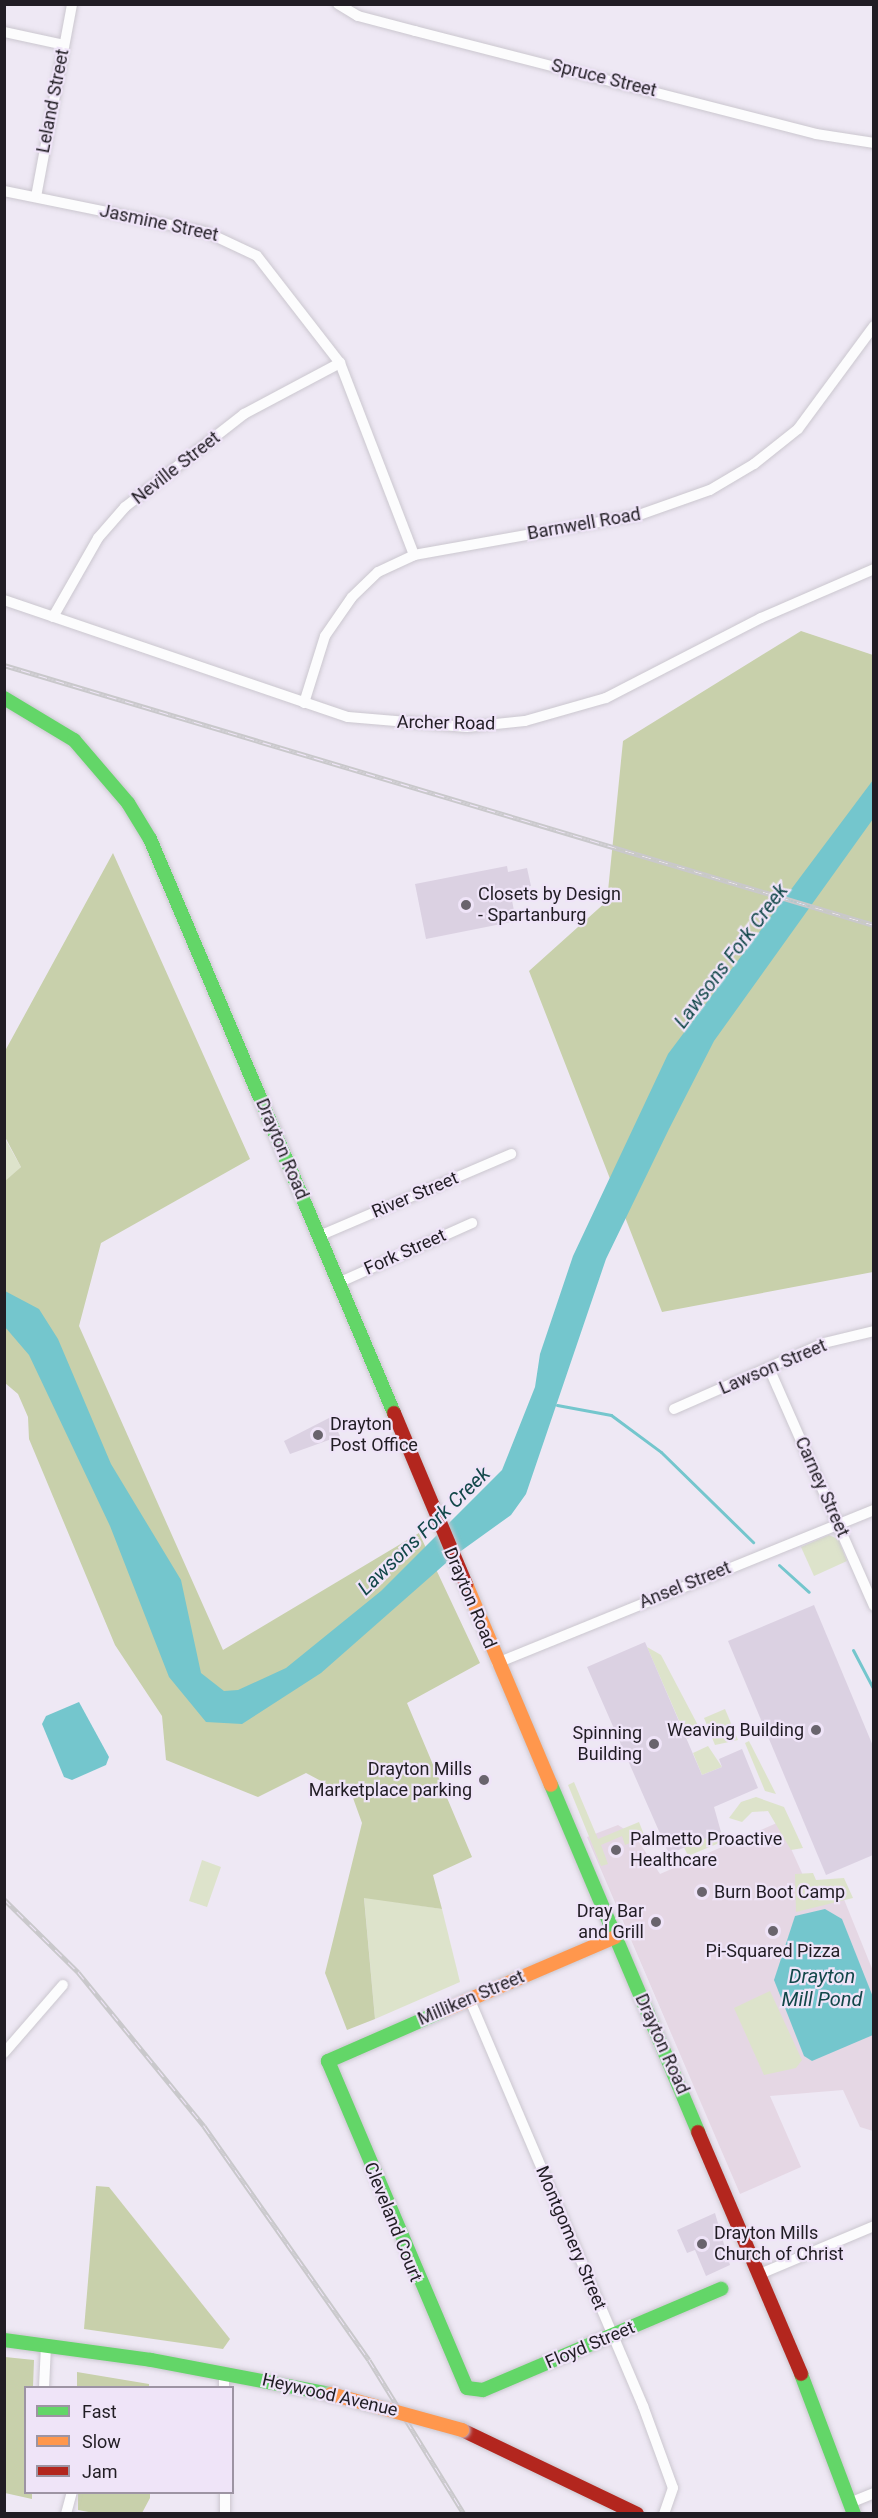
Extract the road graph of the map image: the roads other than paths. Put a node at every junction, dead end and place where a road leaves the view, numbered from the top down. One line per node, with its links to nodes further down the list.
1 (72, 4): 4 (street, Leland Street)
2 (338, 4): 5 (street, Spruce Street)
3 (4, 32): 4 (street)
4 (64, 45): 7 (street, Leland Street)
5 (873, 143)
6 (4, 191): 7 (street, Jasmine Street)
7 (36, 197): 9 (street, Jasmine Street)
8 (873, 326): 10 (street, Barnwell Road)
9 (340, 363): 10 (street, Jasmine Street); 13 (street, Neville Street)
10 (414, 555): 15 (street, Barnwell Road)
11 (873, 569): 15 (street, Archer Road)
12 (4, 600): 13 (street, Archer Road)
13 (53, 617): 15 (street, Archer Road)
14 (4, 698): 18 (main road, Drayton Road)
15 (304, 703)
16 (511, 1154): 18 (street, River Street)
17 (472, 1223): 19 (street, Fork Street)
18 (318, 1236): 19 (main road, Drayton Road)
19 (338, 1283): 26 (main road, Drayton Road)
20 (873, 1331): 21 (street, Lawson Street)
21 (769, 1368): 22 (street, Lawson Street); 24 (street, Carney Street)
22 (674, 1409)
23 (873, 1510): 24 (street, Ansel Street)
24 (838, 1525): 25 (street, Carney Street); 26 (street, Ansel Street)
25 (873, 1606)
26 (497, 1663): 27 (main road, Drayton Road)
27 (615, 1937): 29 (main road, Milliken Street); 33 (main road, Drayton Road)
28 (63, 1985): 30 (street)
29 (469, 1998): 31 (main road, Milliken Street); 35 (street, Montgomery Street)
30 (4, 2053)
31 (328, 2061): 39 (main road, Cleveland Court)
32 (873, 2226): 33 (street)
33 (760, 2274): 45 (main road, Drayton Road)
34 (721, 2289): 35 (main road, Floyd Street)
35 (613, 2335): 39 (main road, Floyd Street); 49 (street, Montgomery Street)
36 (4, 2340): 37 (main road, Heywood Avenue)
37 (46, 2346): 38 (main road, Heywood Avenue); 40 (street)
38 (224, 2372): 41 (street); 48 (main road, Heywood Avenue, bridge)
39 (461, 2382)
40 (44, 2386)
41 (224, 2386)
42 (873, 2493): 45 (street)
43 (72, 2494): 46 (street)
44 (225, 2503): 47 (street)
45 (853, 2508)
46 (66, 2514)
47 (232, 2514)
48 (637, 2514)
49 (664, 2514)

